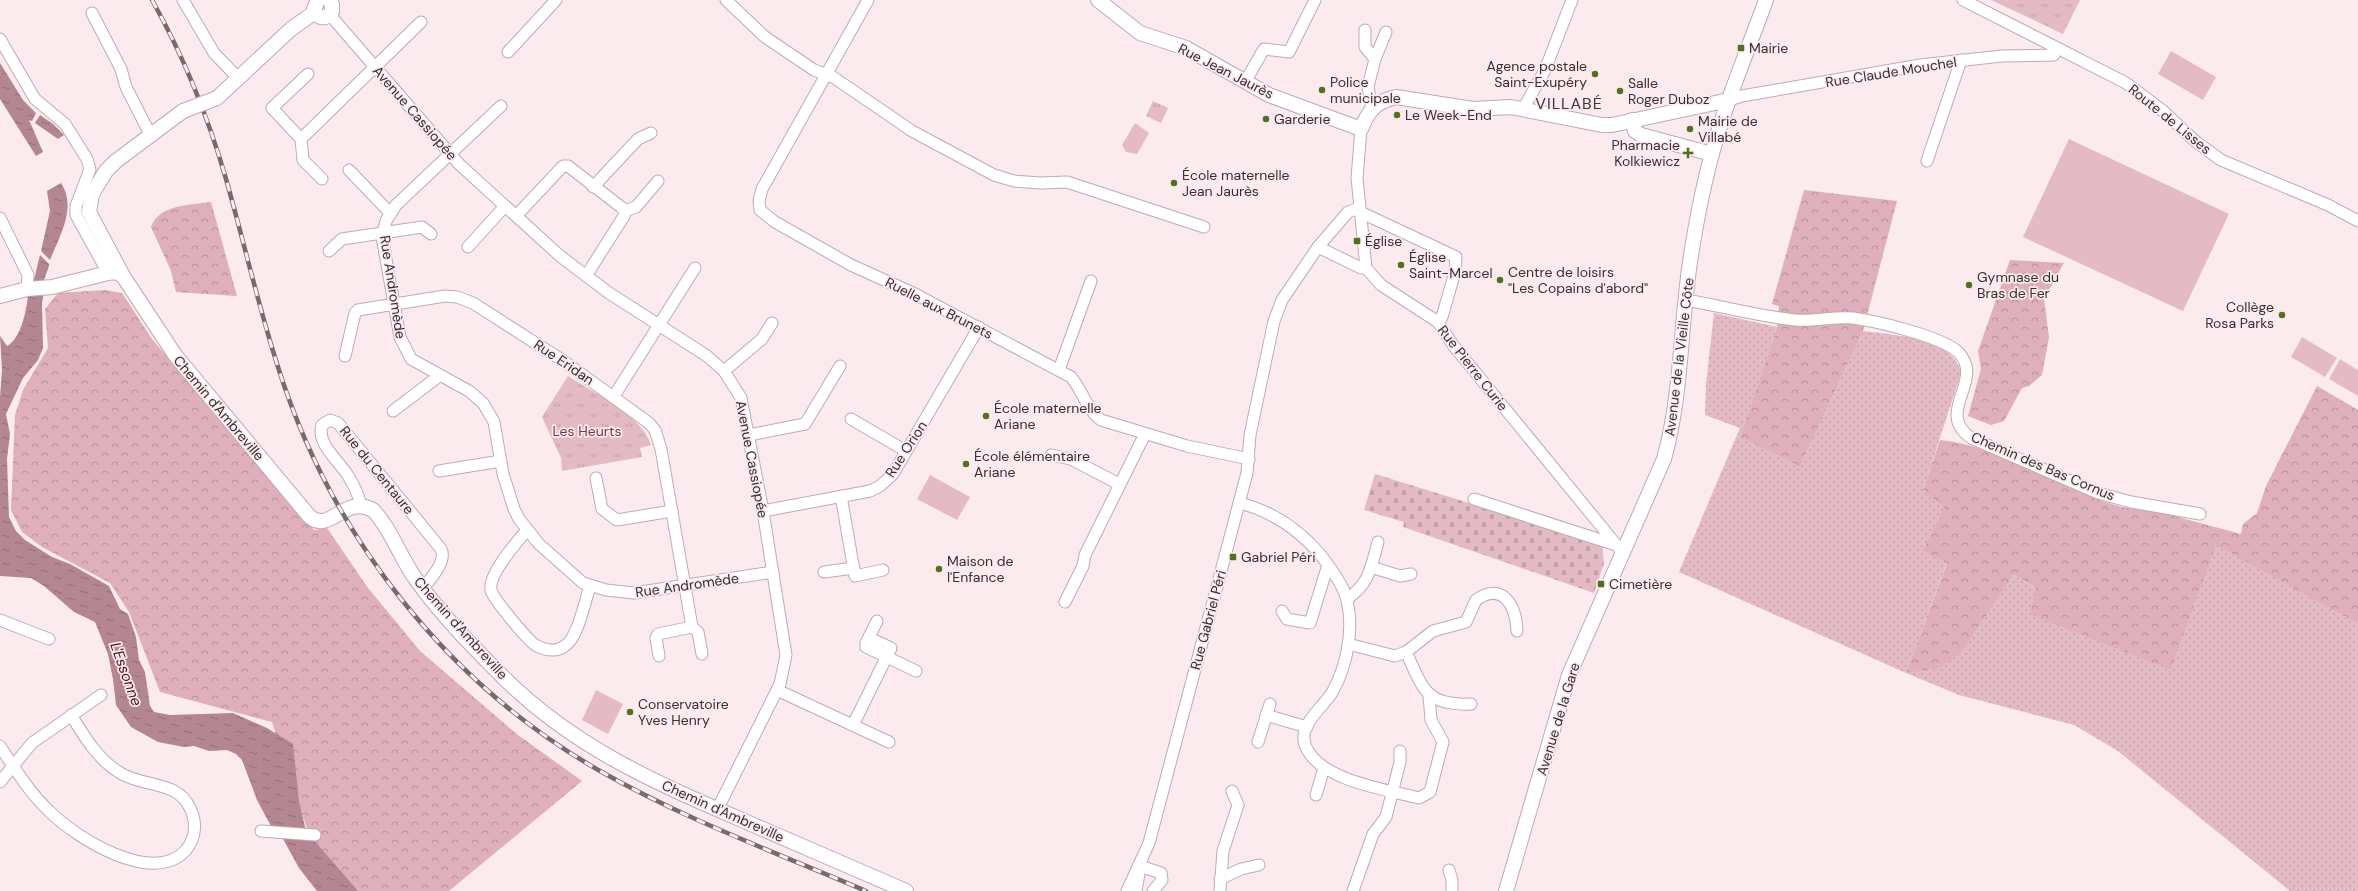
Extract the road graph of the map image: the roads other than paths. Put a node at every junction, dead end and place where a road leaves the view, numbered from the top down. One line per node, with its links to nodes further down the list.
1 (183, 0): 26 (street)
2 (329, 0): 14 (street)
3 (556, 0): 19 (street)
4 (726, 0): 25 (street)
5 (868, 0): 25 (street)
6 (1098, 0): 27 (street, Rue Jean Jaurès)
7 (1315, 0): 27 (street)
8 (1572, 0): 31 (street)
9 (1766, 0): 28 (street, Avenue de la Vieille Côte)
10 (1962, 0): 51 (street, Route de Lisses)
11 (1973, 0): 48 (street, Route de Lisses)
12 (316, 6): 14 (street); 26 (street)
13 (92, 13): 35 (street)
14 (330, 15): 23 (street, Avenue Cassiopée)
15 (421, 22): 23 (street)
16 (1366, 30): 21 (street)
17 (1386, 32): 21 (street)
18 (0, 39): 60 (street)
19 (508, 52)
20 (2054, 55): 22 (street, Rue Claude Mouchel)
21 (1375, 59): 30 (street)
22 (1961, 60): 28 (street, Rue Claude Mouchel); 39 (street)
23 (375, 66): 36 (street); 37 (street, Avenue Cassiopée)
24 (308, 74): 36 (street)
25 (827, 76): 52 (street); 71 (street, Ruelle aux Brunets)
26 (239, 79): 35 (street, bridge)
27 (1245, 82): 33 (street, Rue Jean Jaurès)
28 (1729, 100): 32 (street); 38 (street, Avenue de la Vieille Côte)
29 (501, 106): 37 (street, Rue Andromède)
30 (1372, 108): 31 (street); 33 (street)
31 (1523, 109): 32 (street)
32 (1632, 120): 38 (street)
33 (1361, 129): 45 (street)
34 (651, 133): 43 (street)
35 (151, 136): 61 (street, Chemin d'Ambreville)
36 (301, 139): 41 (street)
37 (450, 154): 44 (street, Avenue Cassiopée); 47 (street, Rue Andromède)
38 (1712, 154): 66 (street, Avenue de la Vieille Côte)
39 (1927, 161)
40 (349, 170): 47 (street)
41 (322, 179)
42 (658, 181): 46 (street)
43 (593, 187): 46 (street); 49 (street)
44 (505, 206): 49 (street, Avenue Cassiopée); 55 (street)
45 (1360, 210): 56 (street, Rue Gabriel Péri); 59 (street); 68 (street)
46 (625, 211): 62 (street)
47 (390, 213): 53 (street, Rue Andromède)
48 (2358, 214)
49 (516, 216): 62 (street, Avenue Cassiopée)
50 (0, 218): 64 (street)
51 (2358, 221)
52 (1204, 227)
53 (383, 233): 54 (street); 57 (street); 67 (street, Rue Andromède)
54 (431, 234)
55 (468, 247)
56 (1318, 247): 59 (street); 84 (street, Rue Gabriel Péri)
57 (329, 251)
58 (695, 268): 70 (street)
59 (1366, 268): 68 (street, Rue Pierre Curie)
60 (108, 273): 61 (street); 64 (street)
61 (123, 276): 92 (street, Chemin d'Ambreville)
62 (586, 276): 70 (street, Avenue Cassiopée)
63 (1091, 281): 74 (street)
64 (26, 289): 65 (street)
65 (0, 296)
66 (1685, 300): 95 (street, Chemin des Bas Cornus); 98 (street, Avenue de la Vieille Côte)
67 (394, 304): 72 (street, Rue Eridan); 76 (street, Rue Andromède); 77 (street, Rue Eridan)
68 (1438, 322): 98 (street, Rue Pierre Curie)
69 (772, 323): 75 (street)
70 (659, 324): 75 (street, Avenue Cassiopée); 77 (street)
71 (978, 327): 74 (street, Ruelle aux Brunets); 82 (street, Rue Orion)
72 (345, 356)
73 (840, 366): 81 (street)
74 (1059, 370): 80 (street, Ruelle aux Brunets)
75 (724, 371): 81 (street, Avenue Cassiopée)
76 (439, 376): 78 (street); 85 (street, Rue Andromède)
77 (614, 396): 93 (street, Rue Eridan)
78 (392, 411)
79 (851, 420): 82 (street)
80 (1145, 434): 84 (street, Ruelle aux Brunets); 88 (street)
81 (749, 435): 94 (street, Avenue Cassiopée)
82 (906, 451): 89 (street, Rue Orion)
83 (1051, 455): 88 (street)
84 (1249, 459): 91 (street, Rue Gabriel Péri)
85 (501, 461): 86 (street); 96 (street, Rue Andromède)
86 (439, 472)
87 (596, 478): 93 (street)
88 (1119, 484): 110 (street)
89 (841, 496): 94 (street, Rue Orion); 101 (street)
90 (1474, 499): 98 (street)
91 (1239, 503): 99 (street); 146 (street, Rue Gabriel Péri)
92 (361, 505): 108 (street, Chemin d'Ambreville); 108 (street, Rue du Centaure)
93 (672, 511): 107 (street, Rue Eridan)
94 (763, 511): 103 (street, Avenue Cassiopée)
95 (2200, 514)
96 (527, 530): 106 (street, Rue Andromède); 106 (street)
97 (1378, 542): 100 (street)
98 (1619, 549): 156 (street, Avenue de la Gare)
99 (1328, 565): 109 (street); 111 (street)
100 (1371, 567): 105 (street); 109 (street)
101 (854, 568): 102 (street); 104 (street)
102 (883, 570)
103 (773, 572): 107 (street, Rue Andromède); 123 (street, Avenue Cassiopée)
104 (824, 572)
105 (1411, 574)
106 (590, 586): 107 (street, Rue Andromède)
107 (685, 587): 114 (street, Rue Eridan)
108 (423, 588): 142 (street, Chemin d'Ambreville)
109 (1347, 599): 117 (street)
110 (1065, 602)
111 (1282, 611)
112 (0, 620): 116 (street)
113 (877, 621): 121 (street)
114 (692, 627): 119 (street, Rue Eridan); 120 (street)
115 (1517, 631): 118 (street)
116 (49, 639)
117 (1348, 644): 118 (street); 131 (street)
118 (1406, 652): 125 (street)
119 (702, 654)
120 (659, 656)
121 (886, 657): 122 (street); 130 (street)
122 (916, 671)
123 (777, 690): 130 (street); 142 (street, Avenue Cassiopée)
124 (101, 696): 128 (street)
125 (1429, 696): 127 (street); 140 (street)
126 (1270, 704): 129 (street)
127 (1472, 704)
128 (71, 715): 136 (street); 136 (street)
129 (1266, 715): 131 (street); 133 (street)
130 (853, 725): 132 (street)
131 (1307, 727): 137 (street)
132 (889, 742)
133 (1258, 742)
134 (0, 746): 136 (street)
135 (1400, 751): 140 (street)
136 (12, 766): 138 (street)
137 (1324, 768): 140 (street); 141 (street)
138 (0, 782)
139 (1232, 791): 148 (street)
140 (1393, 791): 154 (street)
141 (1316, 795)
142 (717, 810): 149 (street, Chemin d'Ambreville)
143 (260, 831): 144 (street)
144 (315, 835)
145 (1259, 865): 148 (street)
146 (1140, 866): 150 (street, Rue Gabriel Péri); 151 (street); 152 (street)
147 (1449, 870): 155 (street)
148 (1220, 880): 153 (street)
149 (906, 891)
150 (1127, 891)
151 (1136, 891)
152 (1154, 891)
153 (1220, 891)
154 (1353, 891)
155 (1452, 891)
156 (1506, 891)

